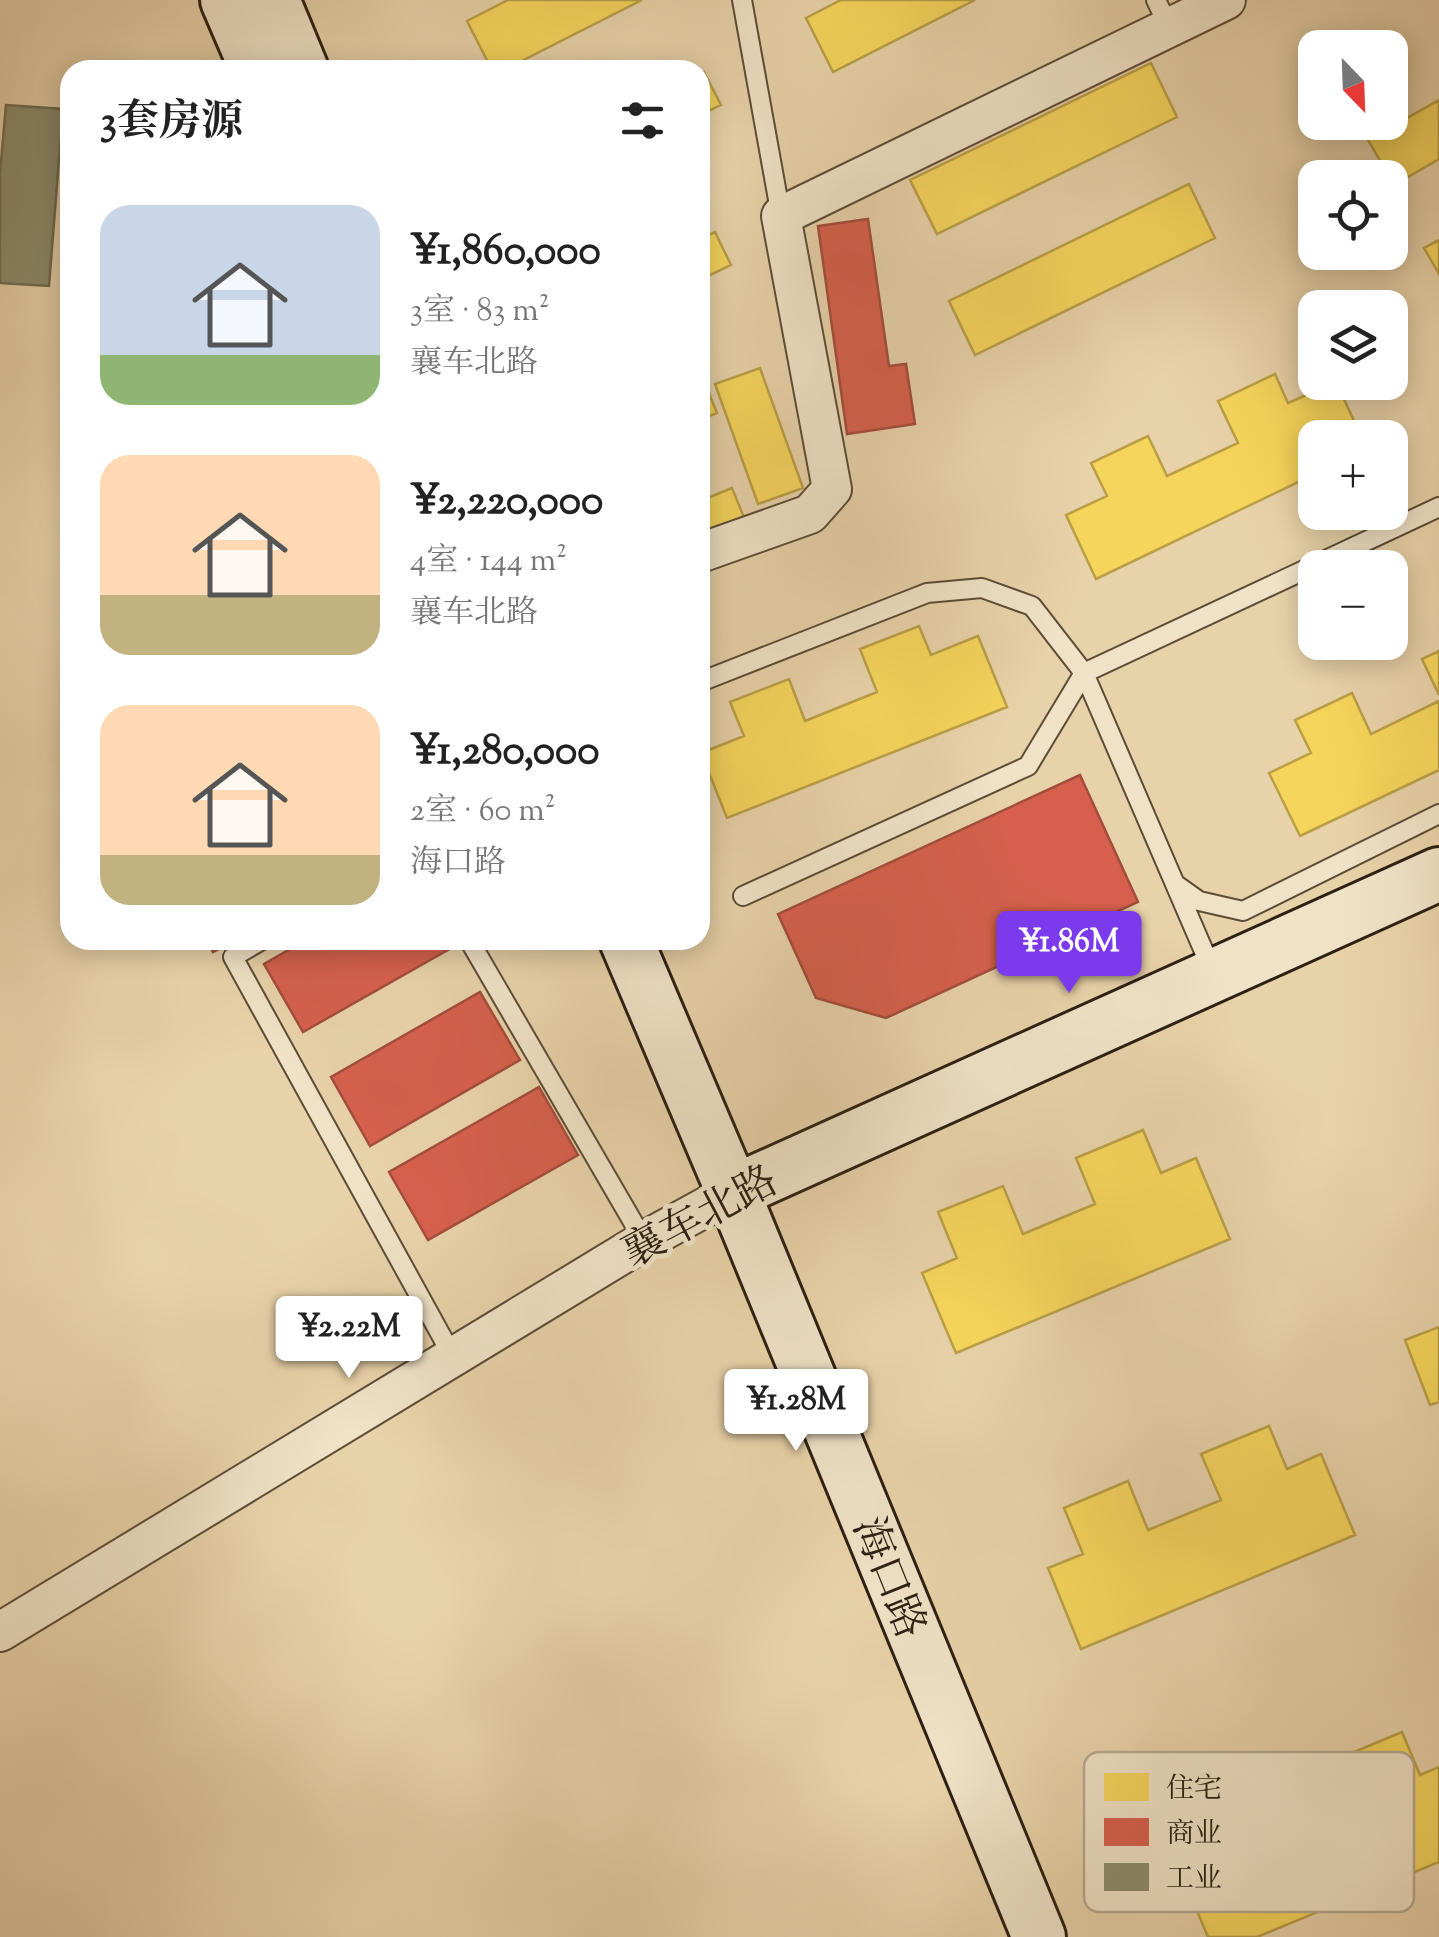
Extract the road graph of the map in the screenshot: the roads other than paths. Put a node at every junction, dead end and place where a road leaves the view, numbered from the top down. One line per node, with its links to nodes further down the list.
1 (227, 0): 6 (street)
2 (272, 0): 7 (street)
3 (742, 0): 8 (lane)
4 (1226, 0): 5 (street)
5 (1162, 14): 8 (street)
6 (252, 60)
7 (298, 60)
8 (781, 216): 10 (street)
9 (1439, 507): 11 (lane)
10 (710, 549)
11 (1084, 673): 12 (lane); 15 (lane); 16 (lane)
12 (710, 678)
13 (1439, 814): 15 (lane)
14 (1439, 874): 21 (street, 襄车北路)
15 (1175, 884): 21 (lane)
16 (743, 896)
17 (243, 950): 24 (lane)
18 (475, 950): 23 (lane)
19 (631, 950): 22 (street, 海口路)
20 (665, 950): 22 (street, 海口路)
21 (1214, 976): 22 (street, 襄车北路)
22 (748, 1186): 23 (street, 襄车北路); 26 (street, 海口路); 27 (street, 海口路)
23 (644, 1241): 24 (street, 襄车北路)
24 (453, 1357): 25 (street, 襄车北路)
25 (0, 1632)
26 (1039, 1937)
27 (1076, 1937)

